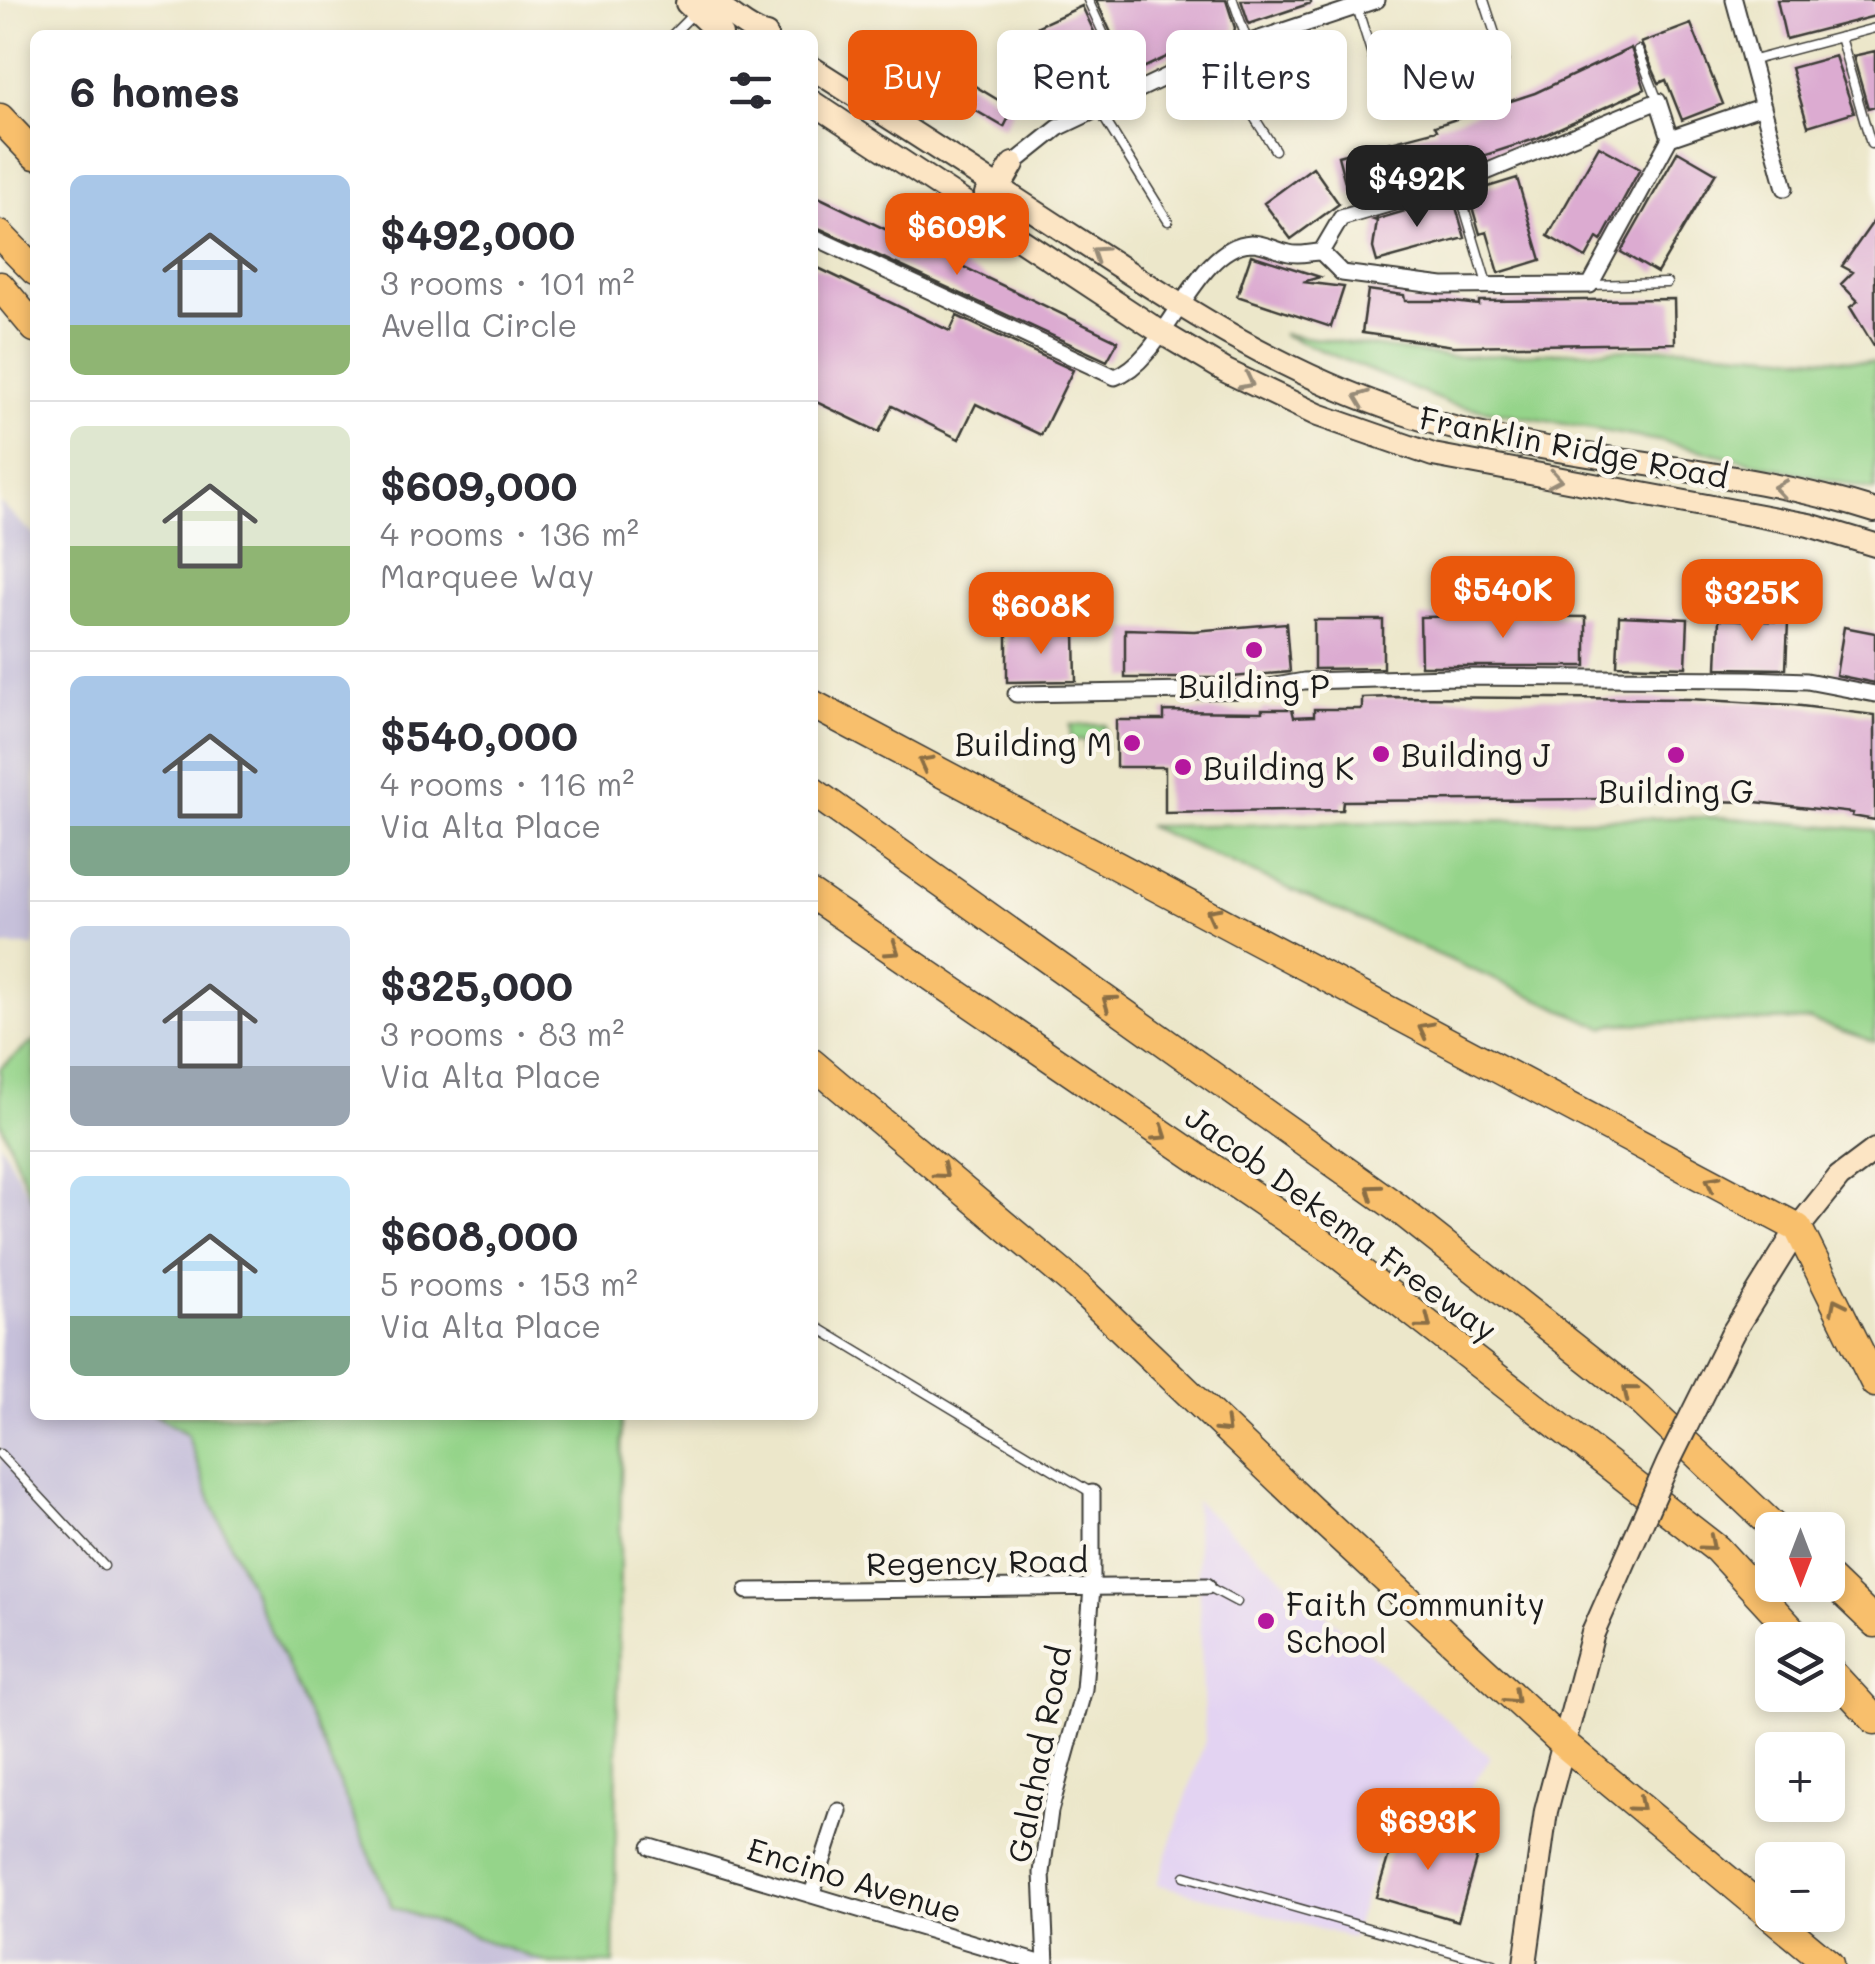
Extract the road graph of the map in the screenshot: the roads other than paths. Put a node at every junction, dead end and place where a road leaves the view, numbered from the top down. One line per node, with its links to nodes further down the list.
1 (730, 0): 12 (street)
2 (1088, 0): 13 (lane)
3 (1233, 0): 14 (lane)
4 (1484, 0): 17 (lane)
5 (1734, 0): 20 (street)
6 (1368, 2): 15 (street); 16 (lane)
7 (690, 6): 9 (lane); 10 (street); 11 (street)
8 (1875, 28): 18 (lane)
9 (675, 30)
10 (716, 30)
11 (752, 30)
12 (761, 30)
13 (1102, 30)
14 (1243, 30)
15 (1286, 30)
16 (1373, 30)
17 (1494, 30)
18 (1840, 37): 20 (lane); 30 (lane)
19 (1638, 50): 22 (lane)
20 (1750, 61): 24 (street)
21 (818, 72): 36 (street, Franklin Ridge Road)
22 (1658, 101): 29 (street); 35 (street)
23 (818, 106): 34 (street, Franklin Ridge Road)
24 (1763, 106): 29 (street); 37 (street)
25 (0, 118): 31 (highway)
26 (1075, 120): 33 (street)
27 (1105, 120): 38 (lane)
28 (1256, 120): 32 (lane)
29 (1670, 138): 45 (street)
30 (1871, 144)
31 (30, 150)
32 (1275, 150)
33 (1012, 164): 36 (street)
34 (906, 165): 36 (street); 43 (street, Franklin Ridge Road)
35 (1457, 184): 41 (street); 47 (lane)
36 (998, 188): 48 (street, Franklin Ridge Road, one-way to 36)
37 (1785, 188)
38 (1168, 220)
39 (0, 235): 42 (highway)
40 (818, 239): 50 (street)
41 (1320, 252): 47 (street); 48 (street)
42 (30, 266)
43 (1080, 277): 48 (street); 50 (street, Franklin Ridge Road)
44 (1667, 282): 45 (lane)
45 (1590, 285): 47 (street)
46 (0, 286): 49 (highway)
47 (1488, 288)
48 (1180, 306): 50 (street); 51 (street, Franklin Ridge Road)
49 (30, 322)
50 (1162, 333): 51 (street); 53 (street, Franklin Ridge Road, one-way to 53)
51 (1252, 350): 52 (street, Franklin Ridge Road, one-way to 51)
52 (1875, 511)
53 (1875, 545)
54 (1016, 694): 55 (street)
55 (1875, 694)
56 (818, 707): 61 (highway, one-way to 56)
57 (818, 794): 66 (highway, Jacob Dekema Freeway, one-way to 57)
58 (818, 899): 73 (highway, Jacob Dekema Freeway, one-way to 73)
59 (818, 1068): 77 (highway, one-way to 77)
60 (1875, 1150): 61 (street)
61 (1798, 1228): 63 (highway, one-way to 61); 77 (street, bridge)
62 (818, 1328): 65 (lane)
63 (1875, 1383)
64 (0, 1454): 67 (lane)
65 (1092, 1494): 69 (street, Galahad Road)
66 (1758, 1512)
67 (104, 1566)
68 (1207, 1586): 69 (street, Regency Road); 72 (lane)
69 (1092, 1587): 70 (street, Regency Road); 82 (street, Galahad Road)
70 (747, 1592)
71 (1845, 1594): 74 (highway)
72 (1237, 1602)
73 (1784, 1622)
74 (1875, 1623)
75 (1845, 1687): 76 (highway)
76 (1875, 1720)
77 (1563, 1743): 84 (street); 85 (highway, one-way to 85)
78 (840, 1811): 81 (street)
79 (651, 1847): 81 (street, Encino Avenue)
80 (1185, 1876): 83 (lane)
81 (812, 1894): 82 (street, Encino Avenue)
82 (1044, 1964)
83 (1494, 1964)
84 (1525, 1964)
85 (1829, 1964)

